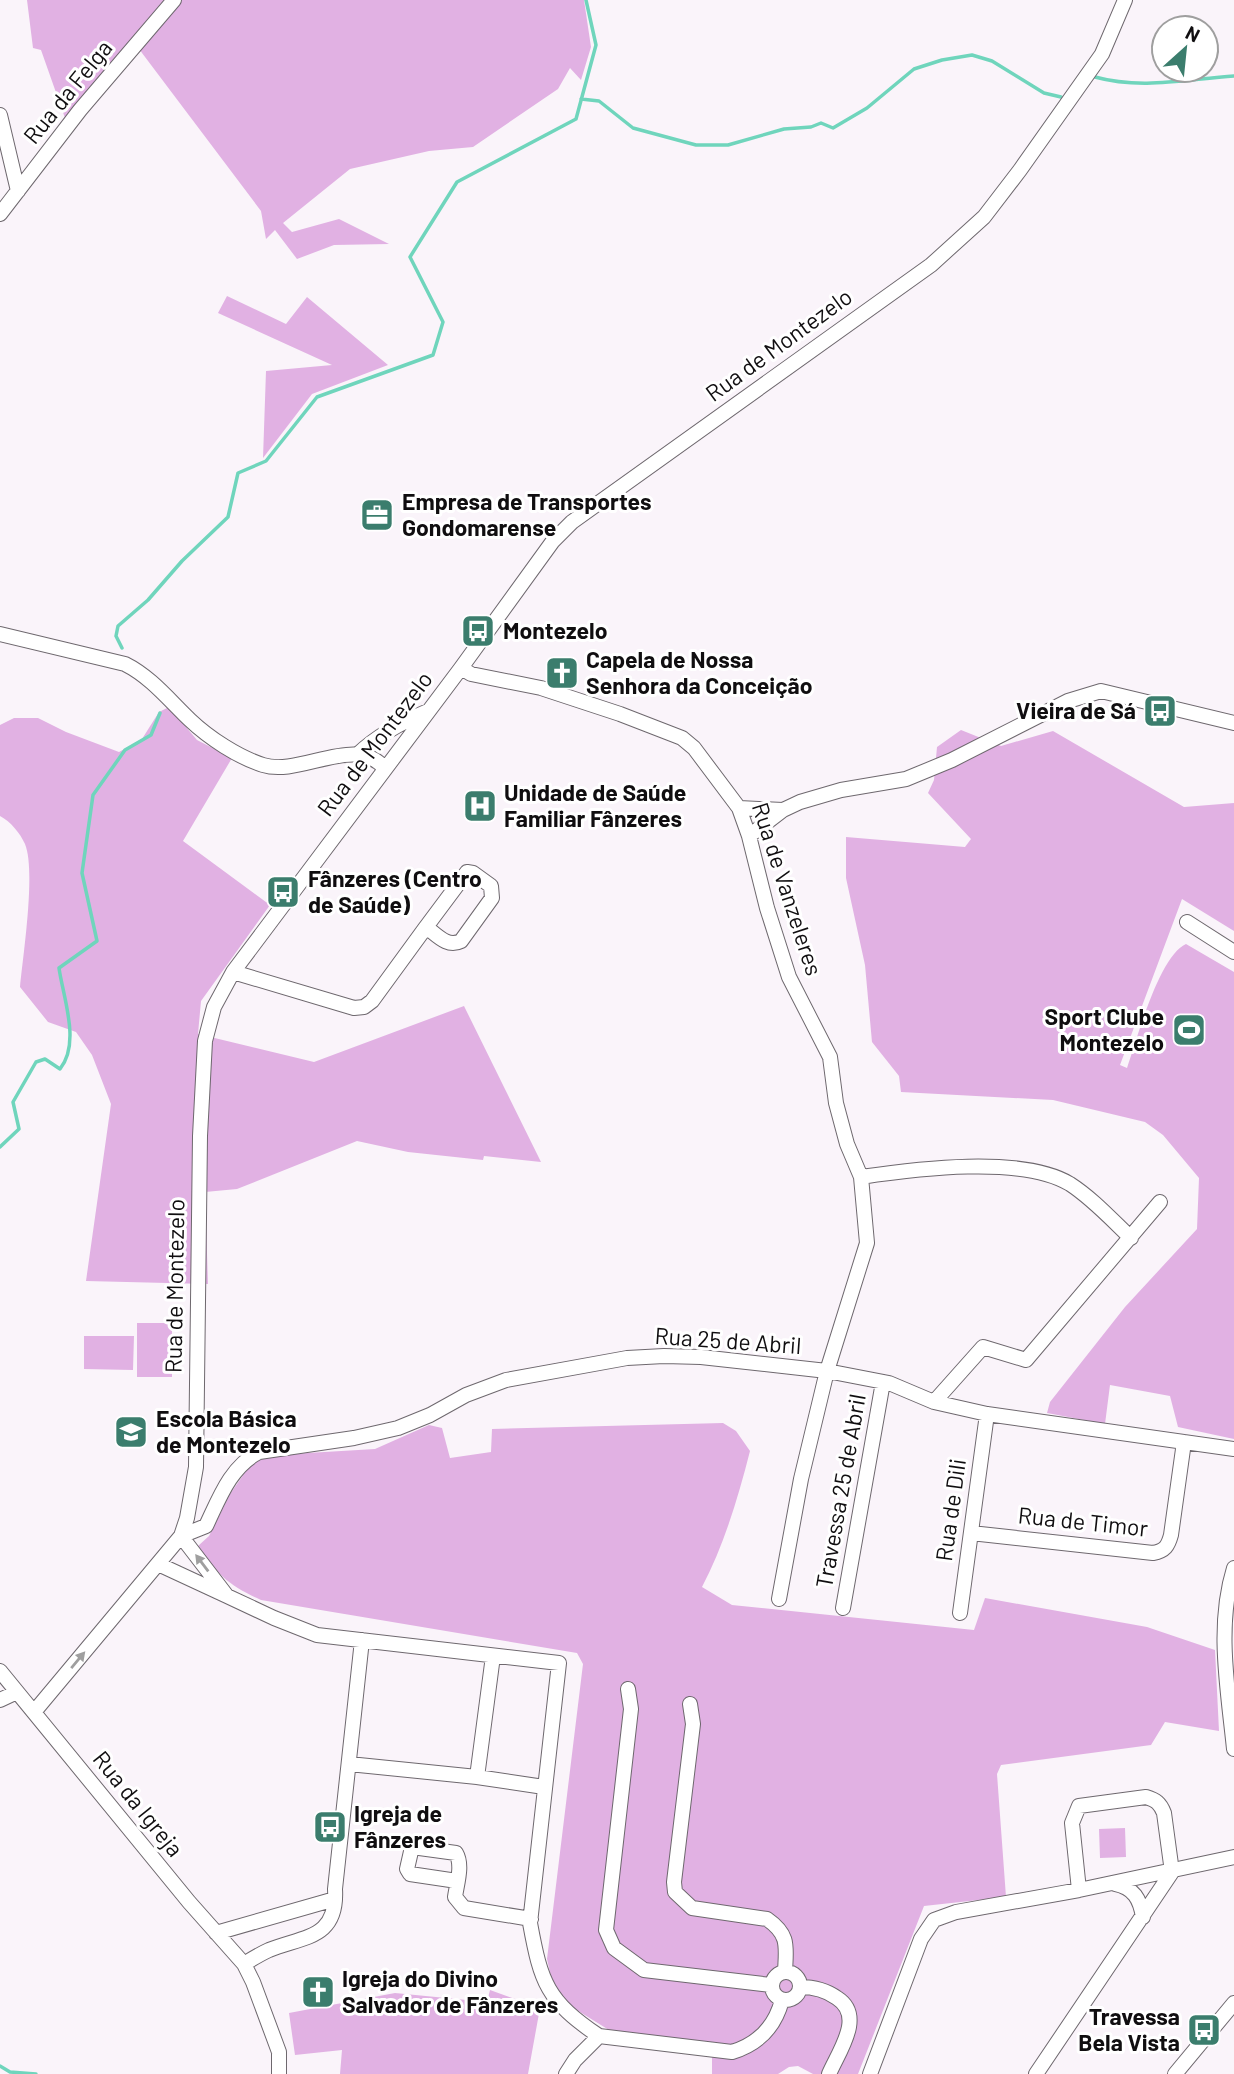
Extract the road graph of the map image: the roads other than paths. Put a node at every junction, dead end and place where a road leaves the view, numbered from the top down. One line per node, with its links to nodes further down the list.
1 (174, 0): 4 (street, Rua da Felga)
2 (1125, 0): 7 (street, Rua de Montezelo)
3 (0, 115): 4 (street)
4 (18, 191): 5 (street, Rua da Felga)
5 (0, 214)
6 (0, 635): 10 (street)
7 (461, 668): 8 (street, Rua de Montezelo); 12 (street, Rua de Vanzeleres)
8 (429, 711): 10 (street); 11 (street, Rua de Montezelo)
9 (1234, 723): 13 (street)
10 (358, 754): 11 (street)
11 (385, 769): 18 (street, Rua de Montezelo)
12 (739, 808): 13 (street); 14 (street, Rua de Vanzeleres)
13 (783, 810): 14 (street)
14 (749, 836): 19 (street, Rua de Vanzeleres)
15 (1186, 922): 17 (street)
16 (426, 927): 16 (street); 18 (street)
17 (1234, 952)
18 (233, 972): 29 (street, Rua de Montezelo)
19 (861, 1177): 21 (street); 22 (street, Rua de Vanzeleres)
20 (1160, 1202): 21 (street)
21 (1131, 1238): 24 (street)
22 (827, 1371): 23 (street, Rua 25 de Abril); 29 (street, Rua 25 de Abril); 33 (street, Rua de Vanzeleres)
23 (883, 1382): 24 (street, Rua 25 de Abril); 34 (street, Travessa 25 de Abril)
24 (934, 1402): 25 (street, Rua 25 de Abril)
25 (987, 1414): 26 (street, Rua 25 de Abril); 28 (street, Rua de Dili)
26 (1184, 1442): 27 (street, Rua 25 de Abril); 28 (street, Rua de Timor)
27 (1234, 1449)
28 (971, 1533): 35 (street, Rua de Dili)
29 (181, 1536): 30 (street, Rua de Montezelo); 32 (street, one-way to 29)
30 (158, 1564): 32 (street); 44 (street, Rua de Montezelo, one-way to 30)
31 (1234, 1568): 37 (street)
32 (227, 1596): 36 (street)
33 (779, 1599)
34 (843, 1608)
35 (960, 1613)
36 (362, 1640): 38 (street); 46 (street)
37 (1229, 1655): 45 (street)
38 (493, 1656): 47 (street); 48 (street)
39 (0, 1671): 41 (street, Rua da Igreja)
40 (628, 1689): 60 (street)
41 (17, 1692): 42 (street); 44 (street, Rua da Igreja)
42 (0, 1700)
43 (690, 1704): 59 (street)
44 (34, 1712): 57 (street, Rua da Igreja)
45 (1234, 1749)
46 (349, 1764): 47 (street); 54 (street)
47 (477, 1777): 48 (street)
48 (544, 1787): 56 (street)
49 (1234, 1857): 50 (street)
50 (1172, 1871): 52 (street); 53 (street); 55 (street)
51 (457, 1881): 56 (street)
52 (1113, 1884): 53 (street); 55 (street)
53 (1079, 1891): 68 (street)
54 (335, 1899): 57 (street); 58 (street)
55 (1143, 1917): 69 (street)
56 (531, 1919): 64 (street)
57 (216, 1933): 58 (street, Rua da Igreja)
58 (244, 1964): 65 (street, Rua da Igreja)
59 (785, 1972): 60 (street); 61 (street)
60 (771, 1985): 62 (street)
61 (800, 1987): 62 (street); 67 (street)
62 (782, 2000): 64 (street)
63 (1234, 2003): 70 (street)
64 (599, 2036): 66 (street)
65 (279, 2074)
66 (566, 2074)
67 (829, 2074)
68 (870, 2074)
69 (1036, 2074)
70 (1175, 2074)

